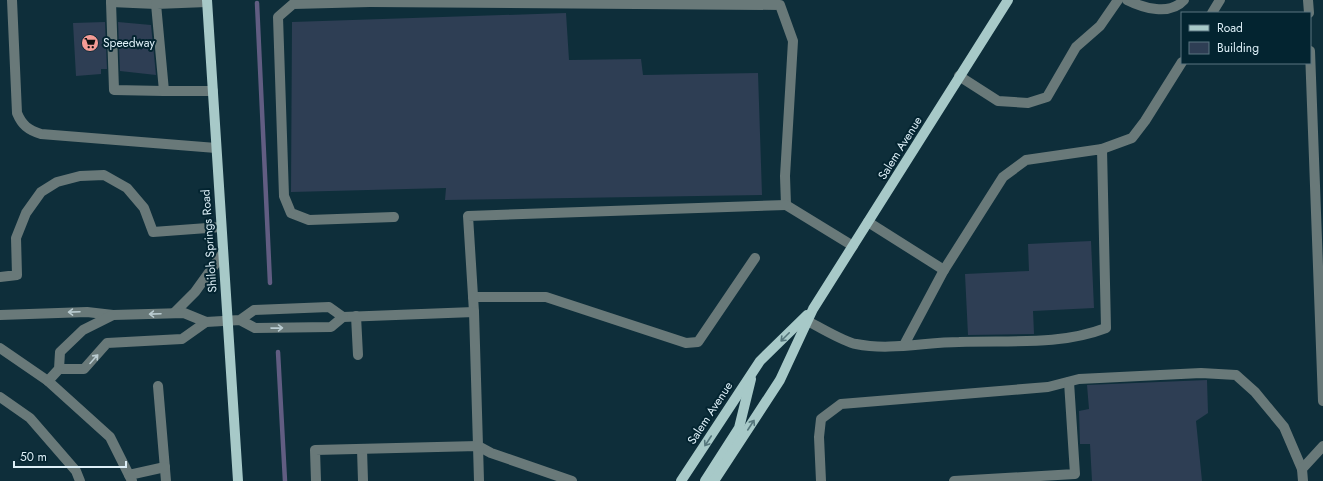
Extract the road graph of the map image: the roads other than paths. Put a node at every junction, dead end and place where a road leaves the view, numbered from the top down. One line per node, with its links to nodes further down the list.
1 (12, 0): 19 (street)
2 (1008, 0): 16 (main road, Salem Avenue)
3 (1118, 0): 16 (street)
4 (1126, 0): 5 (street)
5 (1184, 0)
6 (1220, 0): 12 (street)
7 (1308, 0): 13 (street)
8 (111, 1): 11 (street); 17 (street)
9 (207, 1): 11 (street); 18 (main road, Shiloh Springs Road)
10 (370, 1): 21 (street); 22 (street)
11 (156, 4): 17 (street)
12 (1213, 12)
13 (1309, 12)
14 (1181, 64): 20 (street)
15 (1310, 64): 51 (street)
16 (959, 76): 23 (main road, Salem Avenue)
17 (164, 91): 18 (street)
18 (213, 91): 19 (main road, Shiloh Springs Road)
19 (216, 148): 24 (main road, Shiloh Springs Road)
20 (1102, 150): 28 (street); 42 (street)
21 (786, 205): 25 (street); 30 (street)
22 (394, 217)
23 (868, 222): 25 (main road, Salem Avenue); 28 (street)
24 (221, 227): 26 (main road, Shiloh Springs Road); 29 (street)
25 (853, 246): 31 (main road, Salem Avenue)
26 (223, 253): 33 (street); 39 (main road, Shiloh Springs Road)
27 (755, 258): 30 (street)
28 (944, 270): 42 (street)
29 (0, 276)
30 (473, 298): 32 (street)
31 (813, 309): 40 (main road, Salem Avenue); 46 (main road, Salem Avenue, one-way to 46)
32 (474, 312): 36 (street); 52 (street)
33 (174, 313): 35 (street, one-way to 35); 41 (street)
34 (0, 315): 35 (street, one-way to 34)
35 (113, 315): 45 (street)
36 (356, 316): 37 (street); 44 (street)
37 (343, 317): 38 (street, one-way to 37); 38 (street)
38 (240, 320): 39 (street)
39 (227, 321): 41 (street); 61 (main road, Shiloh Springs Road)
40 (807, 321): 42 (street); 68 (main road, Salem Avenue, one-way to 40)
41 (206, 322): 45 (street, one-way to 41)
42 (904, 345)
43 (0, 348): 47 (street)
44 (358, 355)
45 (59, 369): 47 (street)
46 (753, 372): 66 (main road, Salem Avenue, one-way to 66); 67 (main road)
47 (48, 381): 57 (street)
48 (1069, 382): 56 (street); 69 (street); 70 (street)
49 (158, 386): 55 (street)
50 (0, 397): 59 (street)
51 (1323, 401)
52 (478, 446): 54 (street); 58 (street); 64 (street)
53 (1323, 446): 56 (street)
54 (362, 449): 62 (street); 63 (street)
55 (165, 467): 57 (street); 60 (street)
56 (1302, 469): 71 (street)
57 (130, 478)
58 (557, 479): 65 (street)
59 (80, 481)
60 (166, 481)
61 (238, 481)
62 (316, 481)
63 (363, 481)
64 (479, 481)
65 (572, 481)
66 (681, 481)
67 (705, 481)
68 (714, 481)
69 (821, 481)
70 (954, 481)
71 (1303, 481)

